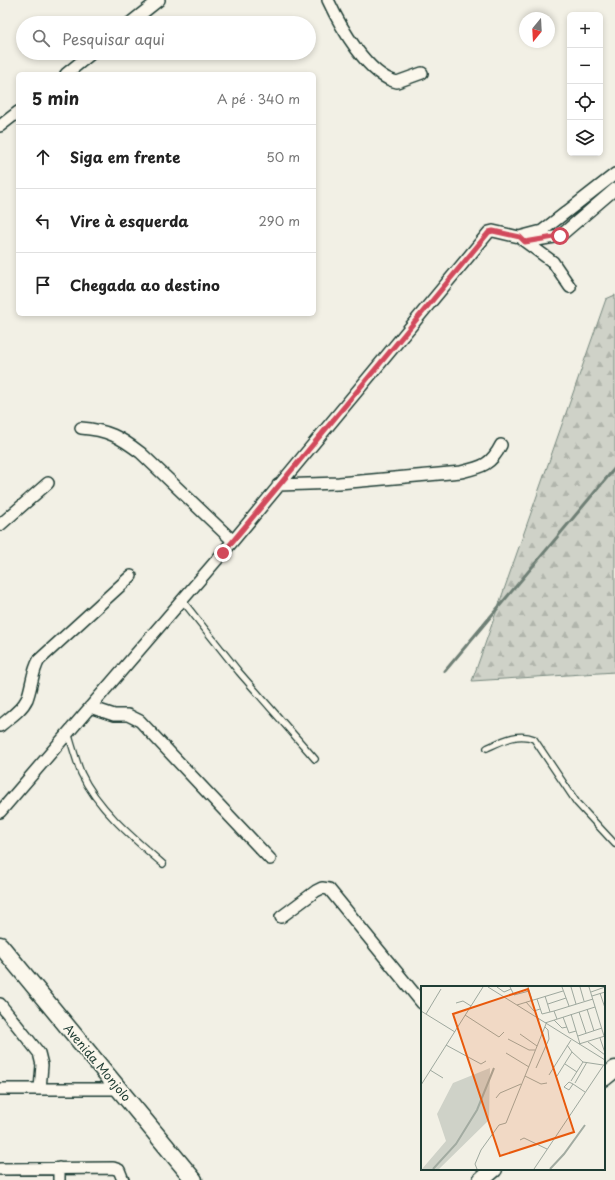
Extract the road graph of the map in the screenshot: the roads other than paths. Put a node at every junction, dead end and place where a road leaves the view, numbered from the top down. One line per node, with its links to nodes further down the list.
1 (159, 0): 3 (street)
2 (328, 0): 6 (street)
3 (139, 16)
4 (83, 60): 5 (street)
5 (68, 72)
6 (422, 73)
7 (16, 114): 8 (street)
8 (0, 126)
9 (615, 174): 11 (street)
10 (615, 189): 11 (street)
11 (522, 239): 12 (street); 16 (street)
12 (570, 287)
13 (81, 428): 18 (street)
14 (501, 445): 16 (street)
15 (48, 483): 17 (street)
16 (278, 485): 18 (street)
17 (0, 525)
18 (233, 541): 20 (street)
19 (131, 576): 22 (street)
20 (182, 600): 21 (street); 25 (lane)
21 (90, 707): 23 (street); 28 (street)
22 (0, 726)
23 (68, 732): 26 (street); 29 (lane)
24 (487, 748): 27 (lane)
25 (315, 759)
26 (0, 812)
27 (615, 844)
28 (270, 859)
29 (163, 864)
30 (281, 918): 32 (street)
31 (0, 945): 38 (street, Avenida Monjolo)
32 (421, 1002)
33 (0, 1004): 37 (street)
34 (615, 1068): 35 (street)
35 (605, 1077)
36 (0, 1088): 37 (street)
37 (40, 1089): 38 (street)
38 (119, 1089): 44 (street, Avenida Monjolo)
39 (59, 1168): 40 (street); 42 (street); 43 (street)
40 (0, 1169)
41 (493, 1170): 45 (street)
42 (59, 1180)
43 (123, 1180)
44 (194, 1180)
45 (481, 1180)

